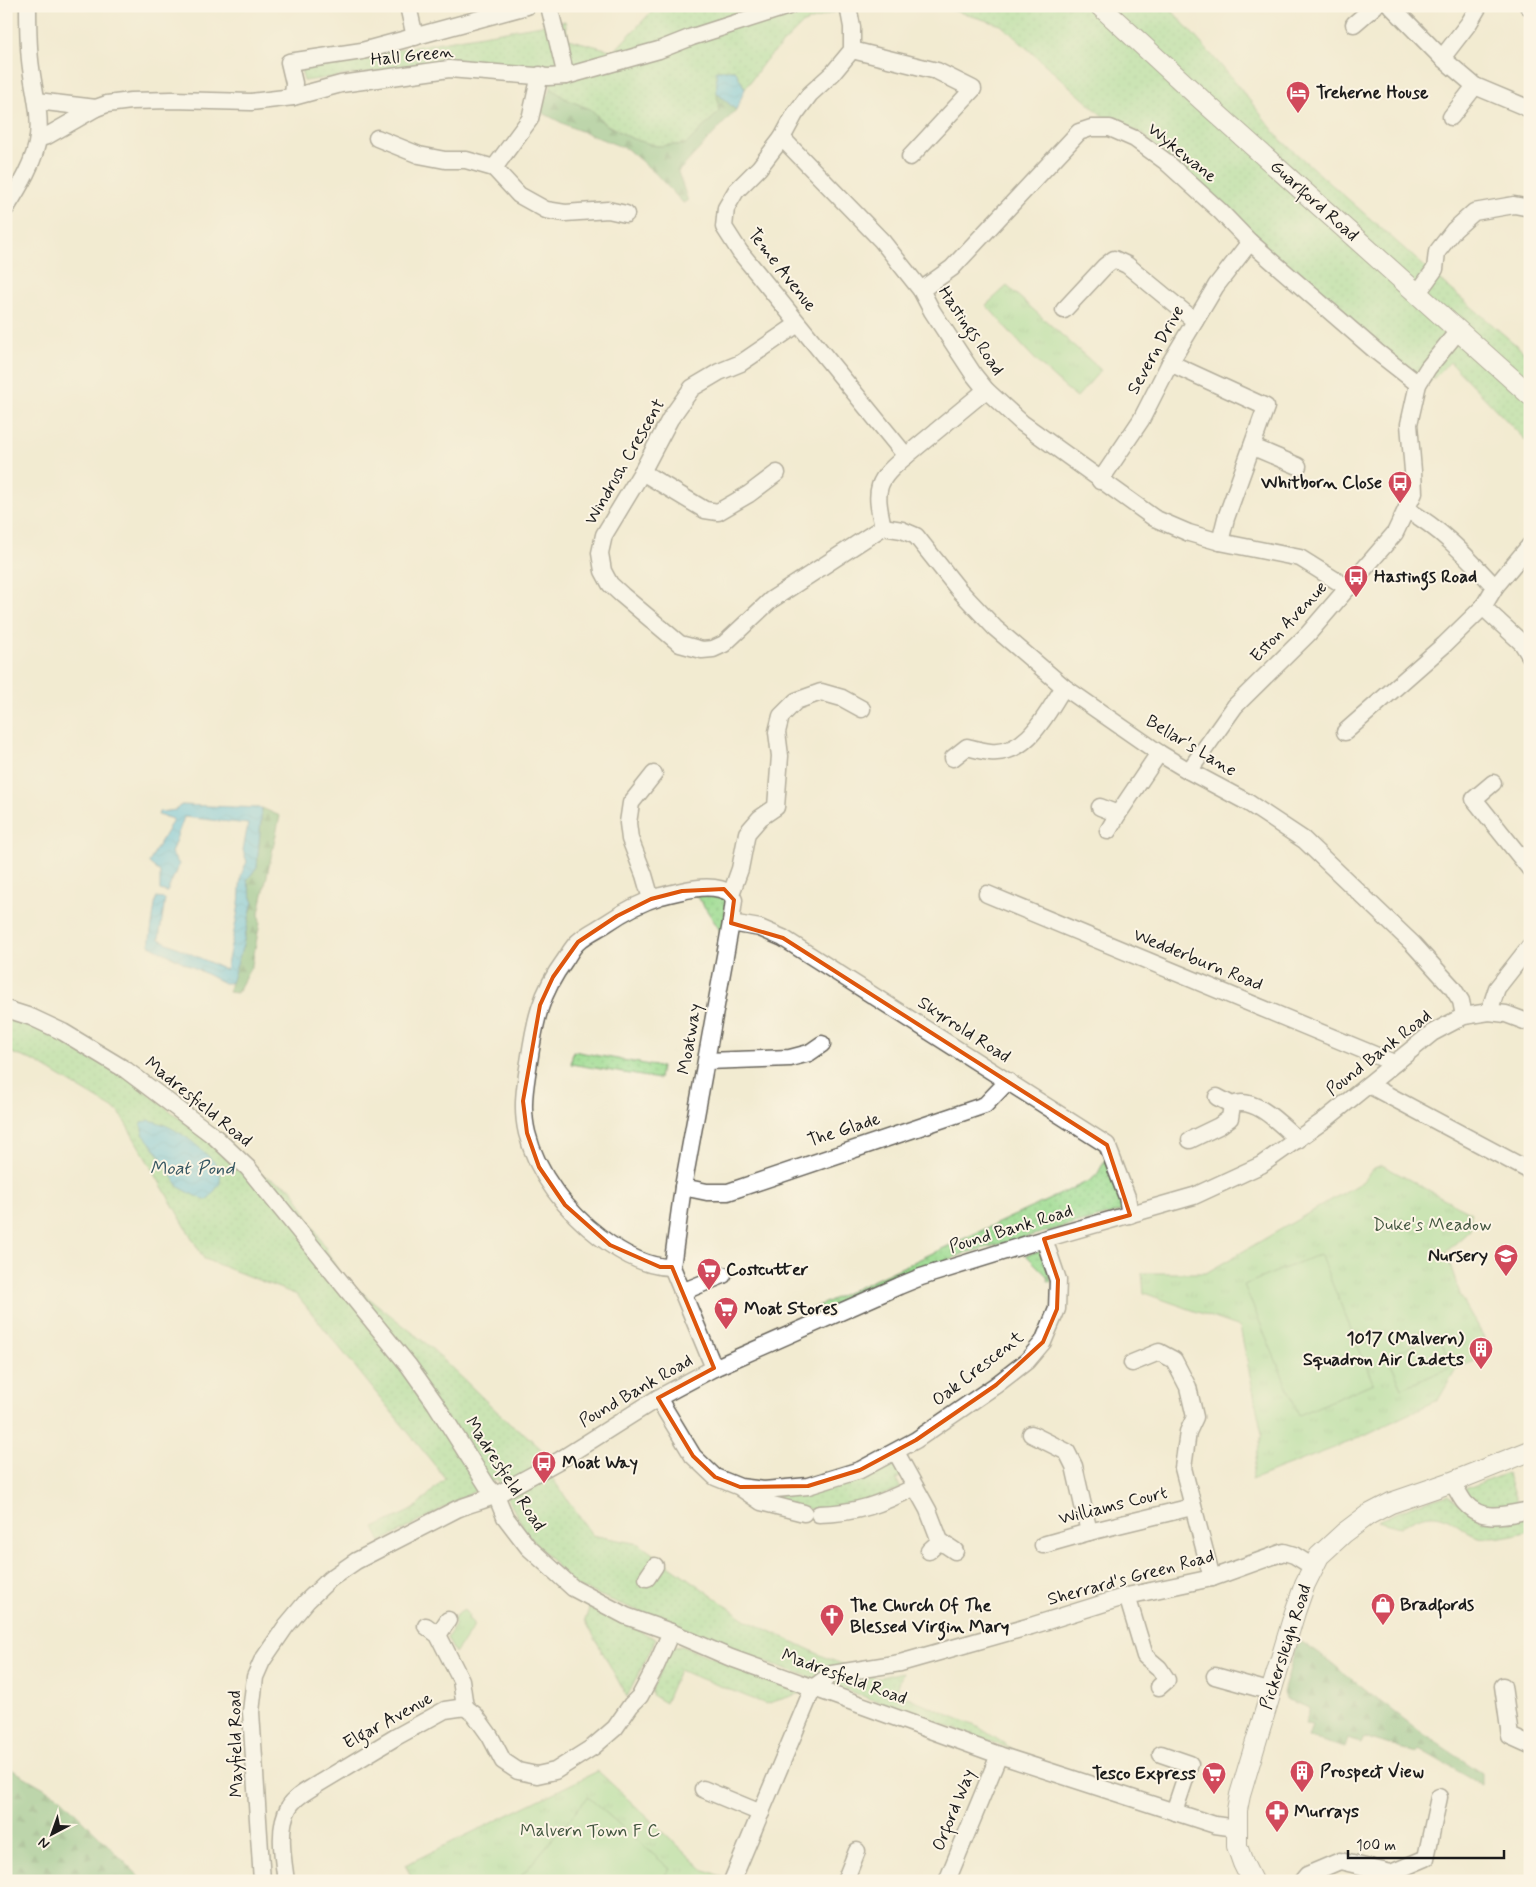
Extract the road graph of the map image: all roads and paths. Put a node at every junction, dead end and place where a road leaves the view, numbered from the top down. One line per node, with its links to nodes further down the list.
1 (28, 6): 19 (street)
2 (408, 6): 12 (street)
3 (528, 6): 12 (street, Hall Green)
4 (548, 6): 16 (street)
5 (789, 6): 16 (street, Hall Green)
6 (848, 6): 13 (street)
7 (1100, 6): 33 (main road, Guarlford Road)
8 (1375, 6): 11 (street)
9 (1391, 6): 14 (street)
10 (1479, 6): 14 (street)
11 (1354, 24)
12 (415, 37): 18 (street, Hall Green)
13 (852, 50): 24 (street, Teme Avenue); 26 (street)
14 (1442, 58): 17 (street)
15 (540, 75): 16 (street, Hall Green); 18 (street, Hall Green); 27 (street)
16 (566, 76)
17 (1475, 86): 21 (street); 22 (street)
18 (294, 97): 20 (street, Hall Green)
19 (37, 101): 20 (street, Hall Green); 25 (street)
20 (96, 108): 25 (street, Hall Green)
21 (1530, 109)
22 (1450, 117)
23 (377, 138): 27 (street)
24 (782, 138): 32 (street, Hastings Road); 36 (street, Teme Avenue)
25 (38, 139): 28 (street)
26 (910, 157)
27 (494, 168): 30 (street)
28 (6, 208)
29 (1530, 208): 33 (street)
30 (626, 214)
31 (1250, 242): 32 (street, Wykewane); 35 (street, Severn Drive); 39 (street, Wykewane)
32 (921, 290): 40 (street, Hastings Road)
33 (1417, 294): 37 (main road, Guarlford Road)
34 (1064, 310): 35 (street)
35 (1195, 321): 38 (street, Severn Drive)
36 (798, 324): 43 (street, Teme Avenue); 45 (street, Windrush Crescent)
37 (1458, 331): 39 (street, Eston Avenue); 41 (main road, Guarlford Road)
38 (1170, 363): 42 (street); 47 (street, Severn Drive)
39 (1418, 384): 48 (street, Eston Avenue)
40 (986, 390): 43 (street); 47 (street, Hastings Road)
41 (1530, 395)
42 (1253, 447): 44 (street); 50 (street)
43 (906, 456): 49 (street)
44 (1298, 466)
45 (642, 472): 46 (street); 49 (street, Windrush Crescent)
46 (777, 473)
47 (1100, 480): 50 (street, Hastings Road)
48 (1407, 510): 52 (street); 53 (street, Eston Avenue)
49 (884, 527): 56 (street, Bellar's Lane)
50 (1220, 542): 53 (street, Hastings Road)
51 (1530, 545): 52 (street)
52 (1495, 587): 54 (street)
53 (1348, 588): 61 (street, Eston Avenue)
54 (1483, 607): 55 (street); 58 (street)
55 (1530, 656)
56 (1064, 686): 59 (street, Bellar's Lane); 60 (street)
57 (862, 709): 68 (street, Moatway)
58 (1345, 732)
59 (1159, 753): 61 (street, Bellar's Lane); 65 (street)
60 (954, 758)
61 (1189, 771): 75 (street, Bellar's Lane)
62 (654, 774): 70 (street)
63 (1493, 783): 67 (street)
64 (1100, 807): 65 (street)
65 (1118, 814): 66 (street)
66 (1108, 832)
67 (1530, 869)
68 (731, 894): 70 (street); 71 (street, Moatway)
69 (987, 894): 79 (street, Wedderburn Road)
70 (651, 899): 90 (street)
71 (731, 923): 78 (street, Moatway); 80 (street, Skyrrold Road)
72 (1530, 946): 74 (street)
73 (6, 1009): 102 (street, Madresfield Road)
74 (1488, 1012): 75 (street, Pound Bank Road); 76 (street, Pound Bank Road)
75 (1464, 1016): 79 (street, Pound Bank Road)
76 (1530, 1023)
77 (822, 1044): 78 (street)
78 (707, 1061): 87 (street, Moatway)
79 (1394, 1062): 81 (street, Pound Bank Road)
80 (1008, 1081): 87 (street, The Glade); 88 (street, Skyrrold Road)
81 (1369, 1085): 85 (street, Pound Bank Road); 86 (street)
82 (1217, 1097): 83 (street)
83 (1232, 1105): 84 (street); 85 (street)
84 (1190, 1140)
85 (1298, 1140): 88 (street, Pound Bank Road)
86 (1530, 1172)
87 (683, 1187): 90 (street, Moatway)
88 (1130, 1215): 89 (street, Pound Bank Road)
89 (1044, 1239): 94 (street, Pound Bank Road); 97 (street, Oak Crescent)
90 (672, 1267): 92 (street, Moatway)
91 (723, 1275): 92 (street)
92 (682, 1292): 94 (street, Moatway)
93 (1132, 1363): 103 (street)
94 (714, 1368): 95 (street, Pound Bank Road)
95 (658, 1398): 100 (street, Oak Crescent); 102 (street, Pound Bank Road)
96 (1031, 1434): 105 (street)
97 (896, 1452): 100 (street, Oak Crescent); 101 (street)
98 (1530, 1452): 99 (main road, Pickersleigh Road)
99 (1452, 1482): 104 (street); 108 (main road, Pickersleigh Road)
100 (740, 1487): 101 (street, Oak Crescent)
101 (915, 1487): 107 (street)
102 (496, 1495): 112 (street, Madresfield Road); 128 (street, Mayfield Road)
103 (1192, 1507): 105 (street, Williams Court); 109 (street)
104 (1530, 1510)
105 (1089, 1532): 106 (street, Williams Court)
106 (1043, 1546)
107 (955, 1551)
108 (1313, 1567): 109 (street, Sherrard's Green Road); 117 (main road, Pickersleigh Road)
109 (1212, 1578): 110 (street, Sherrard's Green Road)
110 (1127, 1596): 115 (street); 116 (street, Sherrard's Green Road)
111 (448, 1620): 118 (street)
112 (670, 1632): 116 (street, Madresfield Road); 118 (street)
113 (1215, 1676): 117 (street)
114 (1503, 1686): 119 (street)
115 (1158, 1687)
116 (813, 1688): 121 (street, Madresfield Road); 125 (street)
117 (1272, 1692): 126 (main road, Pickersleigh Road)
118 (465, 1707): 129 (street, Elgar Avenue)
119 (1530, 1745)
120 (1161, 1754): 124 (street)
121 (999, 1755): 124 (street, Madresfield Road); 132 (street, Orford Way)
122 (703, 1790): 125 (street)
123 (1439, 1797): 134 (street)
124 (1174, 1812): 126 (street, Madresfield Road)
125 (761, 1814): 130 (street)
126 (1236, 1828): 133 (main road, Pickersleigh Road)
127 (857, 1851): 131 (street)
128 (262, 1881)
129 (286, 1881)
130 (732, 1881)
131 (846, 1881)
132 (947, 1881)
133 (1252, 1881)
134 (1302, 1881)

